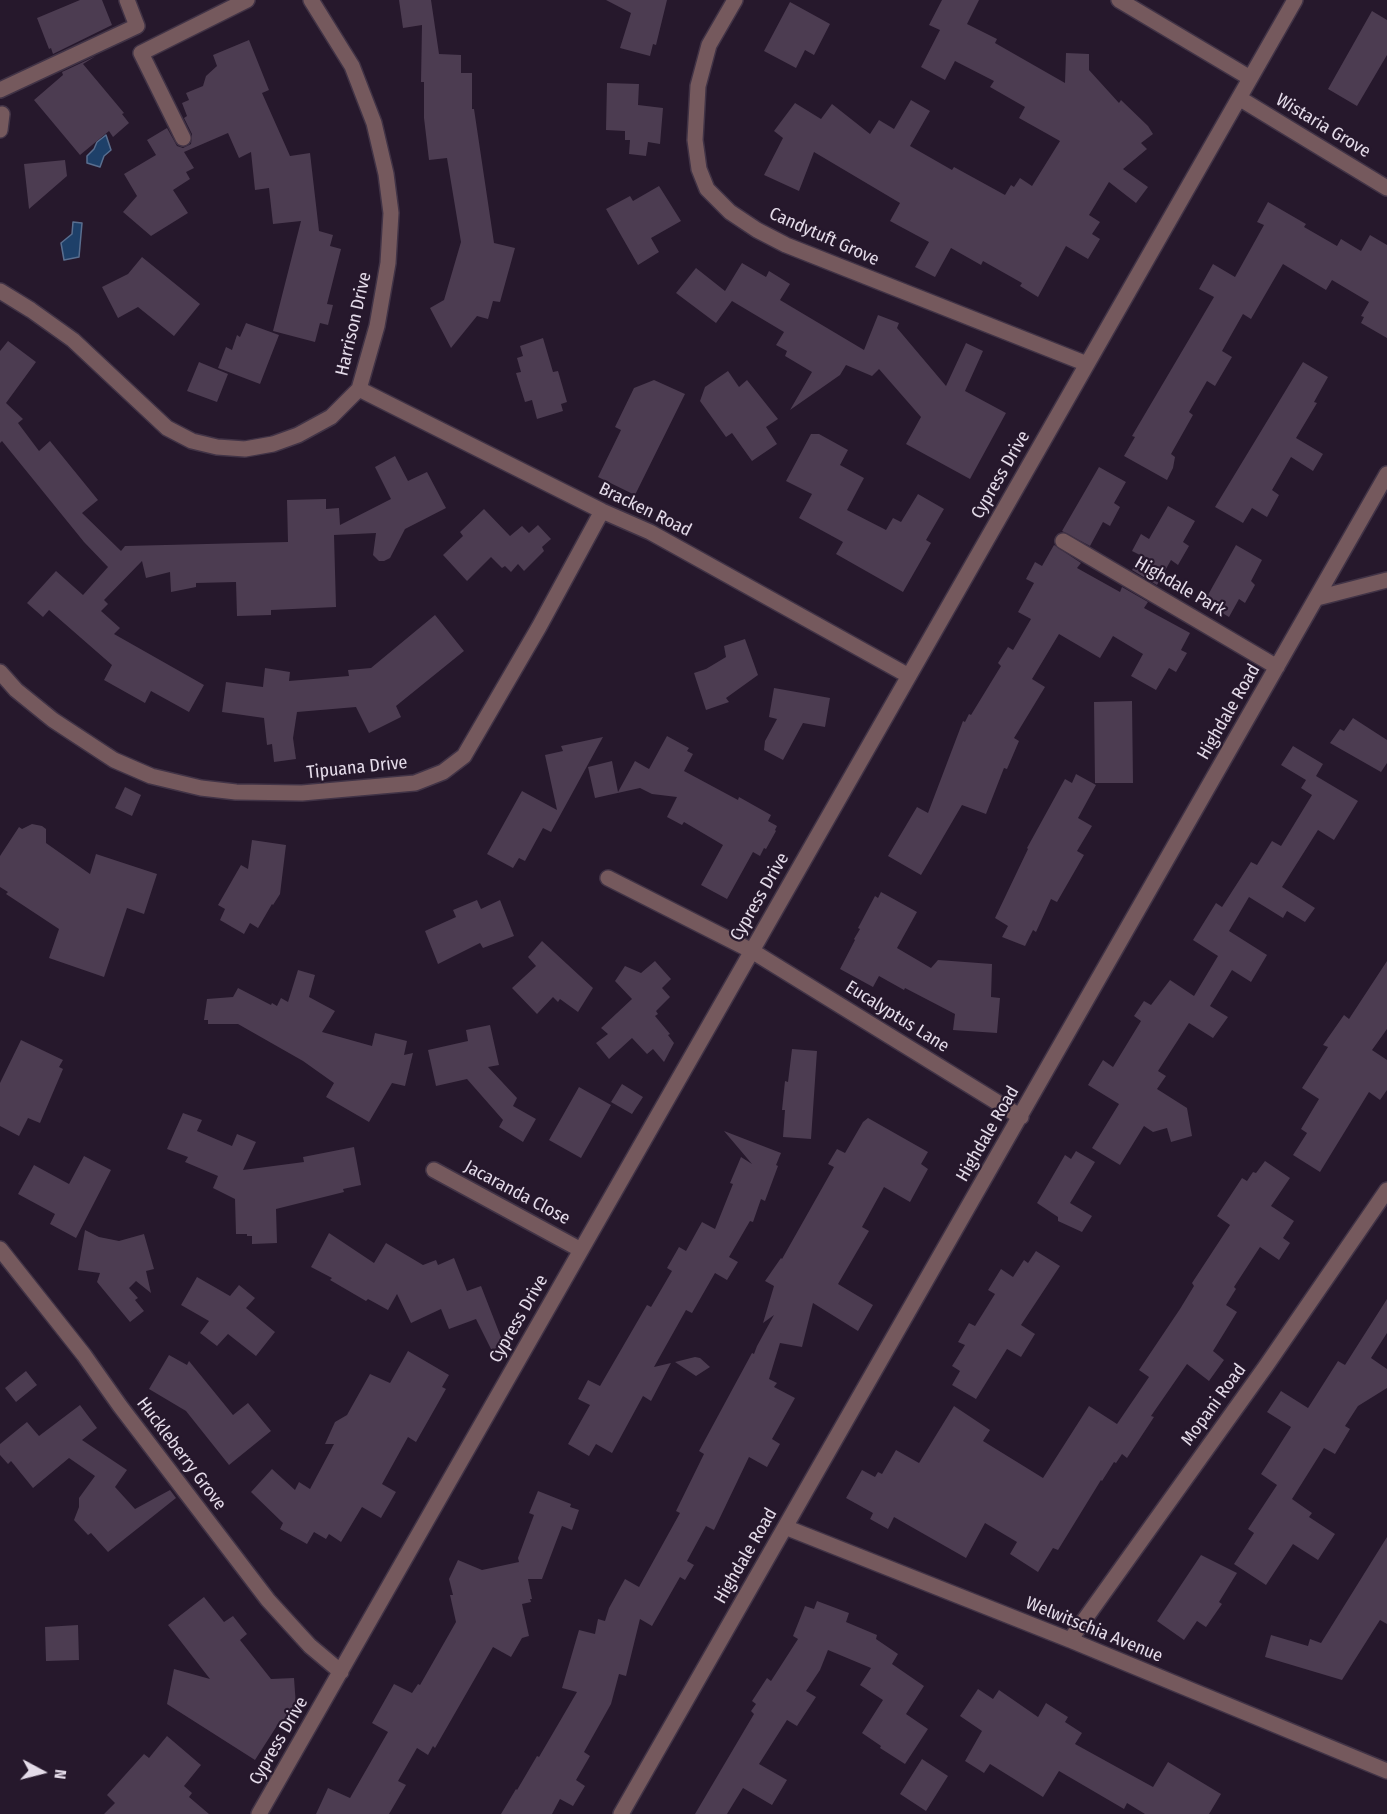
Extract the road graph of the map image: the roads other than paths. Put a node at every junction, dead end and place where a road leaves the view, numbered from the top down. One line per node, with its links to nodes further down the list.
1 (126, 0): 8 (street)
2 (247, 0): 12 (street)
3 (311, 0): 16 (street, Harrison Drive)
4 (735, 0): 15 (street, Candytuft Grove)
5 (1119, 0): 7 (street)
6 (1295, 0): 7 (street, Cypress Drive)
7 (1250, 78): 9 (street, Cypress Drive)
8 (0, 90)
9 (1239, 98): 13 (street, Wistaria Grove); 15 (street, Cypress Drive)
10 (2, 114): 11 (street)
11 (0, 130)
12 (183, 138)
13 (1387, 188)
14 (0, 291): 16 (street, Harrison Drive)
15 (1087, 364): 24 (street, Cypress Drive)
16 (359, 389): 18 (street, Bracken Road)
17 (1387, 474): 21 (street, Highdale Road)
18 (602, 511): 23 (street, Tipuana Drive); 24 (street, Bracken Road)
19 (1063, 541): 22 (street, Highdale Park)
20 (1387, 580): 21 (street)
21 (1317, 598): 22 (street, Highdale Road)
22 (1277, 667): 27 (street, Highdale Road)
23 (0, 672)
24 (909, 676): 26 (street, Cypress Drive)
25 (608, 878): 26 (street, Eucalyptus Lane)
26 (752, 951): 27 (street, Eucalyptus Lane); 31 (street, Cypress Drive)
27 (1021, 1117): 32 (street, Highdale Road)
28 (434, 1170): 31 (street, Jacaranda Close)
29 (1387, 1190): 33 (street, Mopani Road)
30 (0, 1249): 34 (street, Huckleberry Grove)
31 (581, 1250): 34 (street, Cypress Drive)
32 (785, 1527): 33 (street, Welwitschia Avenue); 37 (street, Highdale Road)
33 (1070, 1641): 35 (street, Welwitschia Avenue)
34 (341, 1672): 36 (street, Cypress Drive)
35 (1387, 1771)
36 (259, 1814)
37 (621, 1814)

